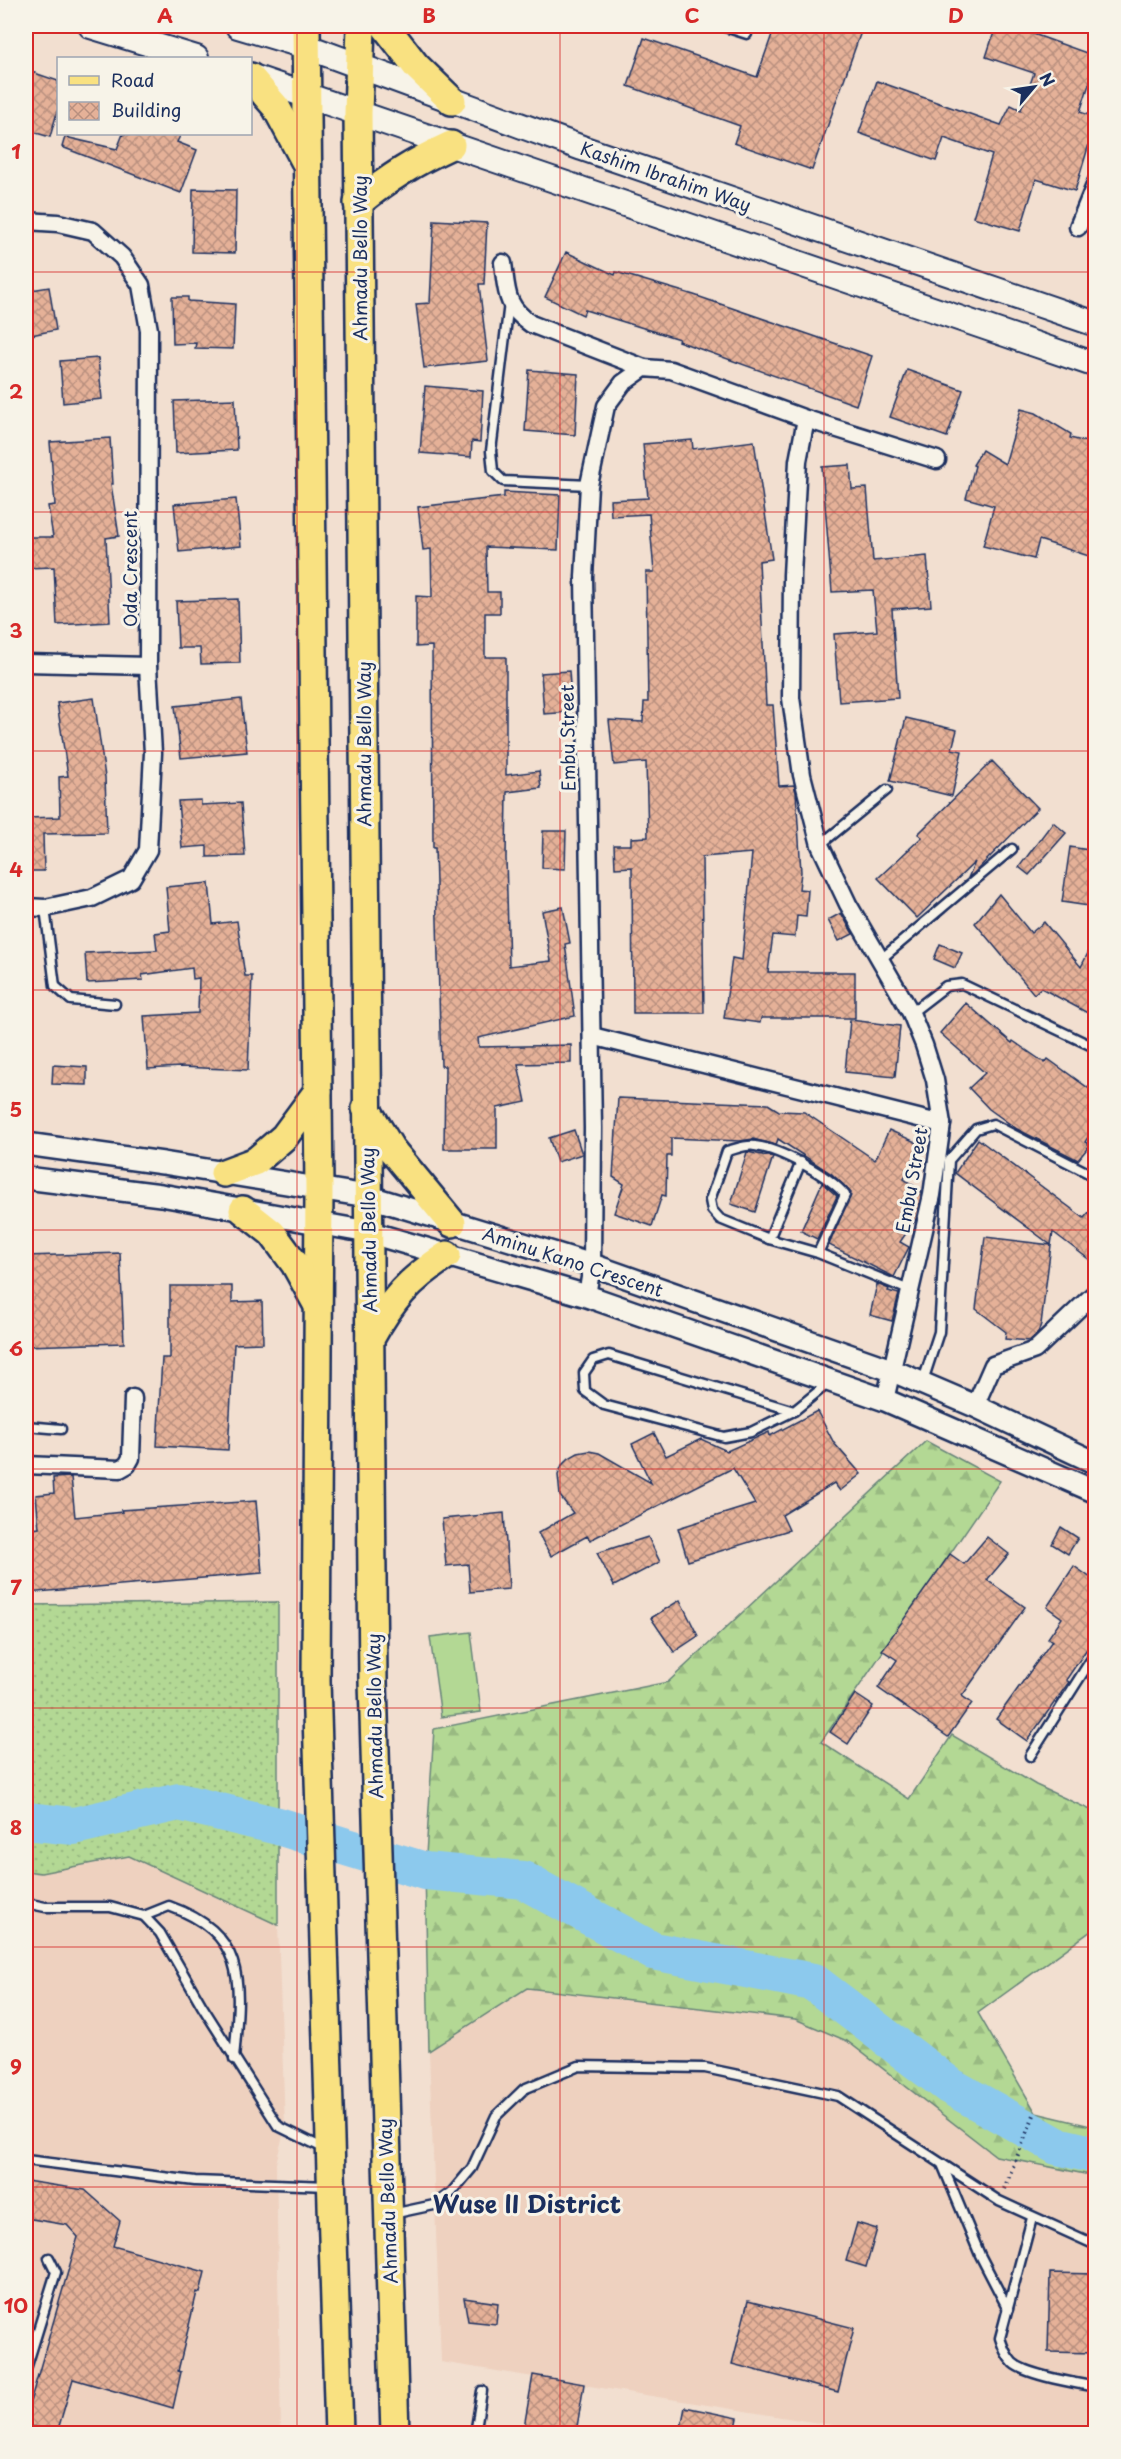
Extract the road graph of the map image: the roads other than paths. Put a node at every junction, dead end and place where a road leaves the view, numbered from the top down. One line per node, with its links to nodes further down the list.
1 (91, 26): 8 (main road)
2 (238, 26): 7 (main road, Kashim Ibrahim Way)
3 (361, 26): 9 (main road, Ahmadu Bello Way)
4 (385, 26): 13 (main road)
5 (722, 26): 6 (lane)
6 (747, 34)
7 (305, 36): 9 (main road, Kashim Ibrahim Way); 12 (main road)
8 (193, 57)
9 (360, 67): 13 (main road, Kashim Ibrahim Way); 14 (main road, Ahmadu Bello Way)
10 (252, 77): 12 (main road)
11 (252, 78): 16 (main road)
12 (306, 93): 14 (main road); 16 (main road)
13 (452, 101): 23 (main road, Kashim Ibrahim Way)
14 (358, 113): 15 (main road); 18 (main road, Ahmadu Bello Way)
15 (451, 145): 18 (main road); 24 (main road)
16 (307, 165): 41 (main road)
17 (1095, 183): 20 (street)
18 (358, 203): 42 (main road, Ahmadu Bello Way)
19 (26, 221): 30 (street, Oda Crescent)
20 (1078, 227)
21 (503, 263): 22 (street)
22 (509, 303): 25 (street); 28 (lane)
23 (1095, 324)
24 (1095, 365)
25 (644, 368): 26 (street); 28 (street, Embu Street)
26 (806, 419): 27 (street); 32 (street, Embu Street)
27 (937, 460)
28 (588, 485): 39 (street, Embu Street)
29 (26, 663): 30 (street)
30 (148, 666): 35 (street, Oda Crescent)
31 (887, 790): 32 (lane)
32 (820, 845): 36 (street, Embu Street)
33 (1012, 849): 36 (lane)
34 (26, 908): 35 (street, Oda Crescent)
35 (45, 908): 37 (lane)
36 (880, 960): 38 (street, Embu Street)
37 (115, 1004)
38 (911, 1013): 40 (lane); 43 (street, Embu Street)
39 (592, 1036): 43 (street); 58 (street, Embu Street)
40 (1095, 1048)
41 (318, 1091): 46 (main road); 49 (main road)
42 (366, 1108): 50 (main road, Ahmadu Bello Way); 53 (main road)
43 (942, 1124): 59 (street, Embu Street)
44 (26, 1144): 46 (street, Aminu Kano Crescent)
45 (801, 1162): 55 (lane); 55 (lane); 56 (lane)
46 (224, 1173): 49 (street, Aminu Kano Crescent)
47 (1095, 1177): 66 (lane)
48 (26, 1178): 51 (street, Aminu Kano Crescent)
49 (319, 1188): 50 (street, Aminu Kano Crescent); 52 (main road)
50 (367, 1196): 53 (street, Aminu Kano Crescent); 54 (main road, Ahmadu Bello Way)
51 (243, 1210): 52 (street, Aminu Kano Crescent); 62 (main road)
52 (318, 1223): 54 (street, Aminu Kano Crescent); 62 (main road)
53 (452, 1223): 58 (street, Aminu Kano Crescent)
54 (368, 1232): 57 (street, Aminu Kano Crescent); 63 (main road, Ahmadu Bello Way)
55 (769, 1239): 56 (lane)
56 (818, 1253): 59 (lane)
57 (447, 1255): 61 (street, Aminu Kano Crescent); 63 (main road)
58 (592, 1265): 61 (street, Embu Street); 64 (street, Aminu Kano Crescent)
59 (909, 1290): 64 (street, Embu Street)
60 (1095, 1292): 69 (street)
61 (587, 1296): 65 (street, Aminu Kano Crescent)
62 (318, 1305): 81 (main road)
63 (369, 1340): 85 (main road, Ahmadu Bello Way)
64 (891, 1370): 66 (street, Aminu Kano Crescent); 68 (street, Embu Street)
65 (831, 1381): 68 (street, Aminu Kano Crescent); 70 (lane)
66 (922, 1384): 69 (street, Aminu Kano Crescent)
67 (133, 1398): 74 (street)
68 (885, 1400): 75 (street, Aminu Kano Crescent)
69 (975, 1406): 73 (street, Aminu Kano Crescent)
70 (794, 1411): 70 (lane)
71 (26, 1426): 72 (lane)
72 (61, 1430)
73 (1095, 1463)
74 (26, 1465)
75 (1095, 1492)
76 (1095, 1652): 77 (lane)
77 (1030, 1756)
78 (26, 1903): 79 (lane)
79 (144, 1916): 80 (lane); 80 (lane)
80 (234, 2059): 81 (lane)
81 (331, 2151): 84 (main road)
82 (26, 2160): 84 (lane)
83 (942, 2163): 85 (lane); 86 (lane); 89 (lane)
84 (332, 2186): 93 (main road)
85 (387, 2214): 94 (main road, Ahmadu Bello Way)
86 (1032, 2218): 87 (lane); 89 (lane)
87 (1095, 2245)
88 (49, 2258): 90 (lane)
89 (1008, 2309): 91 (lane)
90 (26, 2369)
91 (1095, 2387)
92 (482, 2391): 95 (lane)
93 (339, 2433)
94 (395, 2433)
95 (475, 2433)

